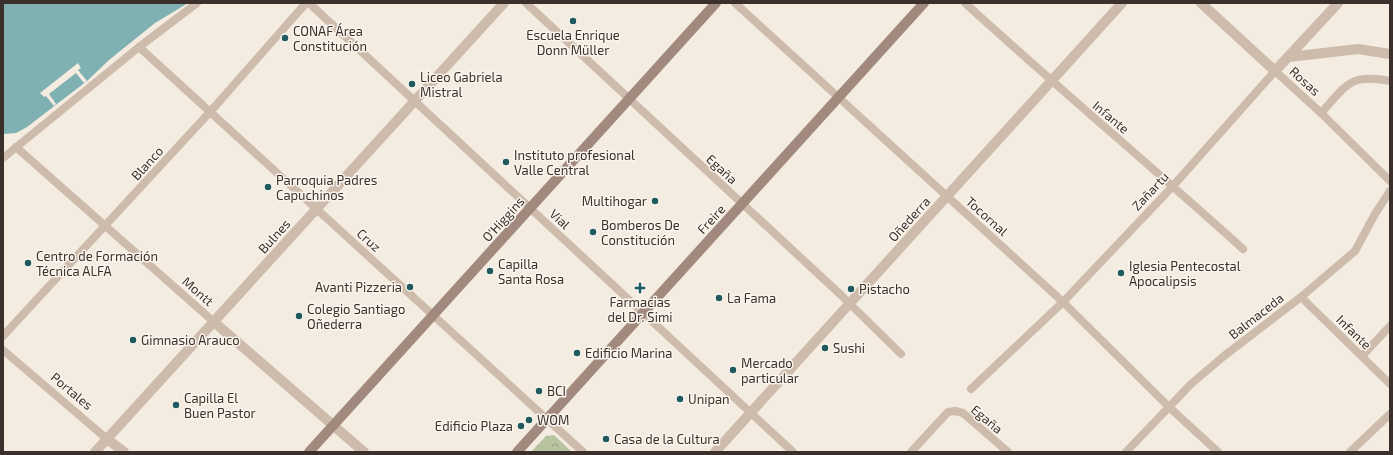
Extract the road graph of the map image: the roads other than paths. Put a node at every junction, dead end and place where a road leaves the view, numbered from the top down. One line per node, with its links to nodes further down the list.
1 (197, 3): 13 (street)
2 (306, 3): 22 (street, Blanco)
3 (309, 3): 21 (street, Vial)
4 (504, 3): 21 (street, Bulnes)
5 (526, 3): 20 (street, Egaña)
6 (716, 3): 20 (main road, O'Higgins)
7 (736, 3): 19 (street, Tocornal)
8 (924, 3): 19 (main road, Freire)
9 (965, 3): 18 (street, Infante)
10 (1122, 3): 18 (street, Oñederra)
11 (1201, 3): 16 (street, Rosas)
12 (1338, 3): 15 (street, Zañartu)
13 (139, 47): 22 (street, Cruz); 24 (street)
14 (1390, 54): 15 (street)
15 (1289, 57): 16 (street, Zañartu)
16 (1275, 71): 23 (street, Rosas); 27 (street, Zañartu)
17 (1390, 81): 23 (street)
18 (1051, 82): 27 (street, Infante); 29 (street, Oñederra)
19 (839, 97): 29 (street, Tocornal); 30 (main road, Freire)
20 (629, 99): 30 (street, Egaña); 31 (main road, O'Higgins)
21 (415, 101): 31 (street, Vial); 32 (street, Bulnes)
22 (210, 112): 32 (street, Cruz); 33 (street, Blanco)
23 (1321, 113): 26 (street, Rosas)
24 (16, 147): 25 (street); 33 (street, Montt)
25 (3, 158)
26 (1390, 181)
27 (1173, 186): 34 (street, Infante); 36 (street, Zañartu)
28 (1390, 191): 35 (street, Balmaceda)
29 (947, 196): 36 (street, Tocornal); 37 (street, Oñederra)
30 (742, 204): 37 (street, Egaña); 38 (main road, Freire)
31 (530, 208): 38 (street, Vial); 39 (main road, O'Higgins)
32 (317, 209): 39 (street, Cruz); 40 (street, Bulnes)
33 (105, 227): 40 (street, Montt); 42 (street, Blanco)
34 (1243, 249)
35 (1301, 296): 45 (street, Infante); 48 (street, Balmaceda)
36 (1063, 302): 47 (street, Zañartu); 48 (street, Tocornal)
37 (850, 303): 44 (street, Egaña); 49 (street, Oñederra)
38 (643, 312): 49 (street, Vial); 51 (main road, Freire)
39 (433, 315): 51 (street, Cruz); 52 (main road, O'Higgins)
40 (214, 322): 52 (street, Montt); 53 (street, Bulnes)
41 (1390, 326): 45 (street)
42 (3, 336)
43 (3, 350): 53 (street, Portales)
44 (901, 354)
45 (1362, 356): 46 (street, Infante)
46 (1390, 384)
47 (971, 389)
48 (1169, 407): 64 (street, Balmaceda); 65 (street, Tocornal)
49 (751, 413): 60 (street, Oñederra); 61 (street, Vial)
50 (1390, 414): 66 (street)
51 (546, 420): 58 (main road, Freire); 59 (street, Cruz)
52 (333, 425): 56 (main road, O'Higgins); 57 (street, Montt)
53 (107, 438): 54 (street, Bulnes); 55 (street, Portales)
54 (95, 452)
55 (124, 452)
56 (309, 452)
57 (364, 452)
58 (517, 452)
59 (583, 452)
60 (715, 452)
61 (794, 452)
62 (911, 452): 63 (street, Egaña)
63 (1008, 452)
64 (1126, 452)
65 (1218, 452)
66 (1350, 452)

